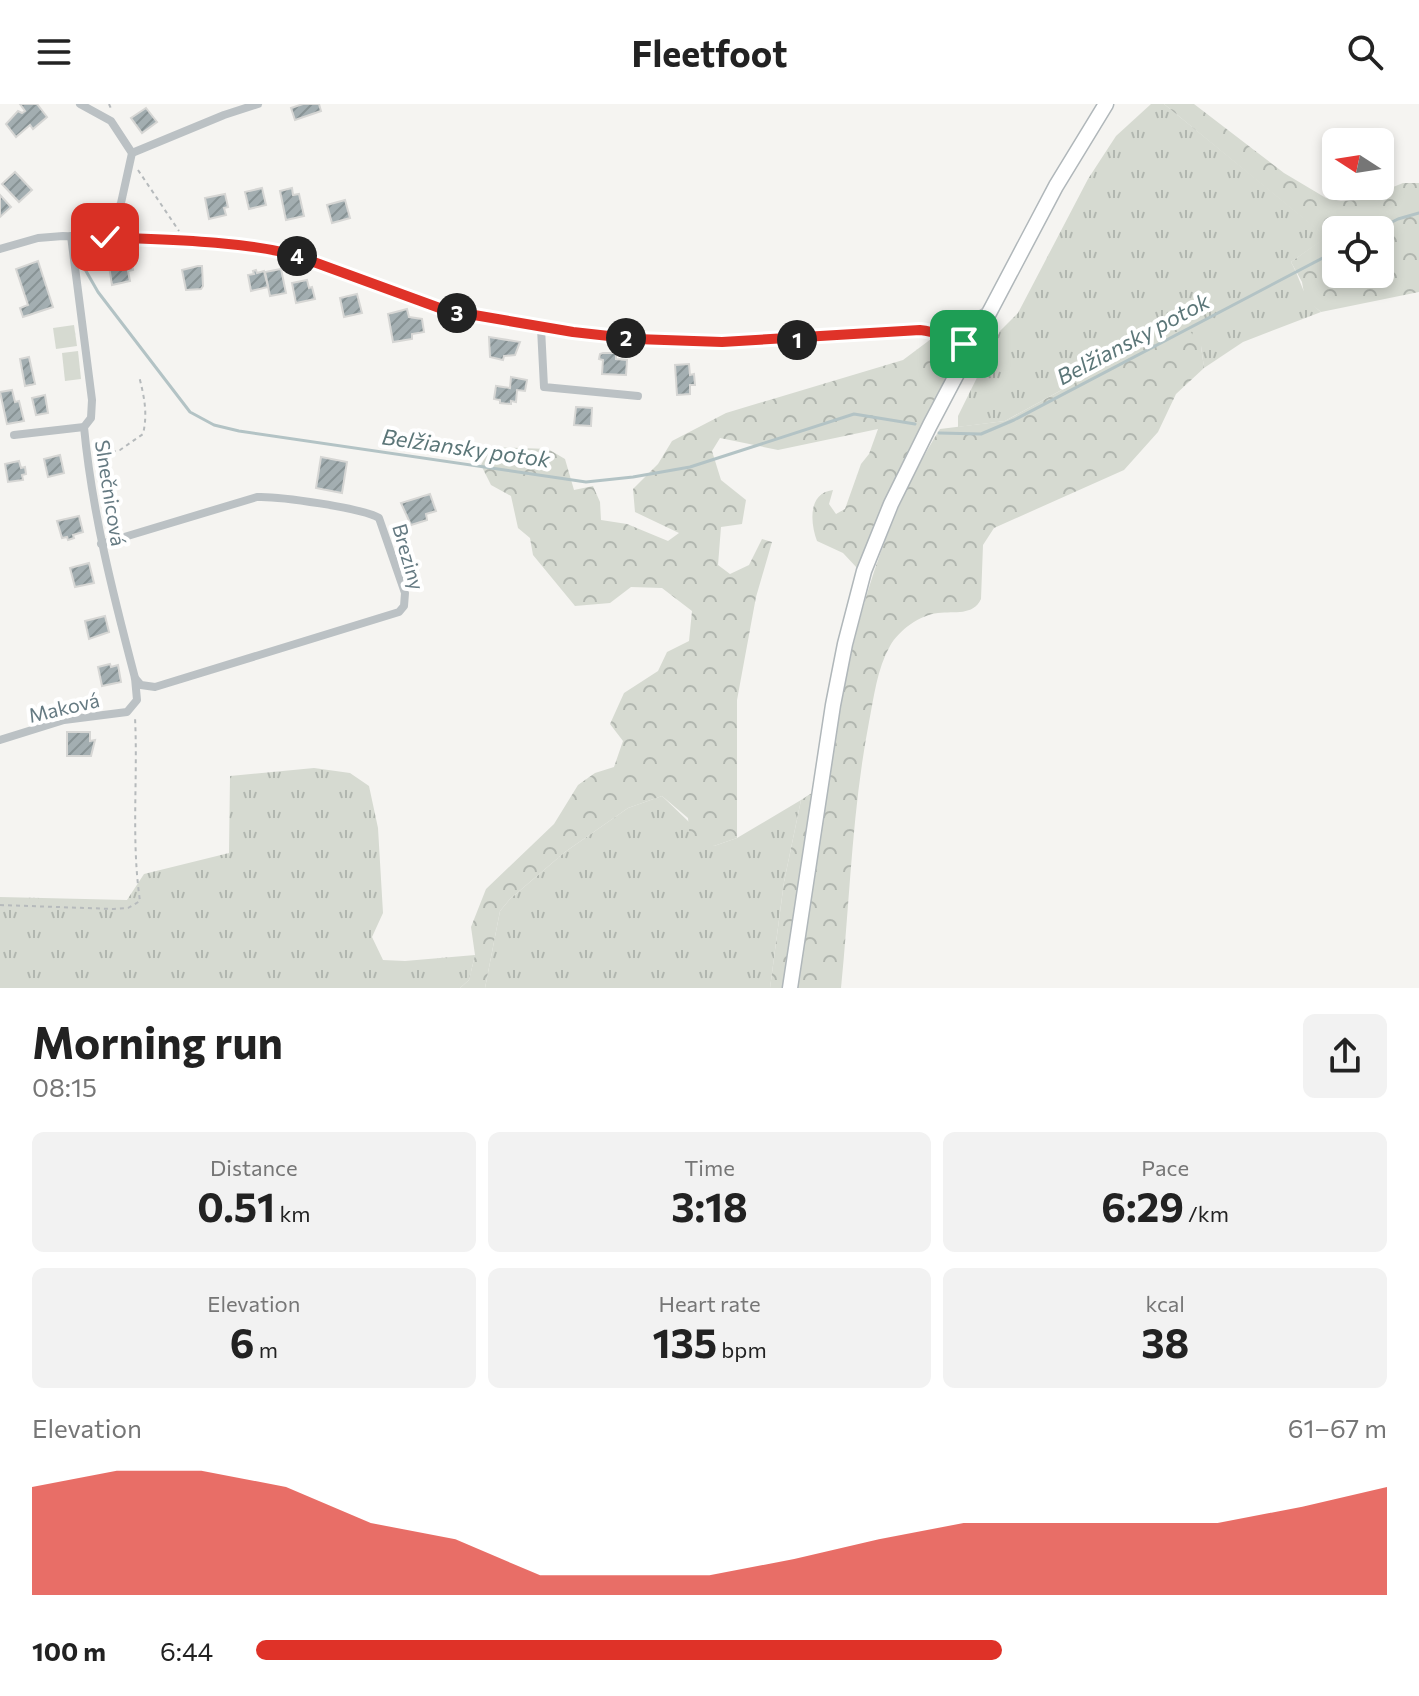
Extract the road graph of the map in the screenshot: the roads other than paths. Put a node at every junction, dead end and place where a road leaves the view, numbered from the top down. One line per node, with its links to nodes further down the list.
1 (80, 104): 4 (street)
2 (258, 104): 4 (street)
3 (1106, 104): 8 (main road)
4 (131, 156): 6 (street)
5 (71, 236): 6 (street); 7 (street); 16 (street, Slnečnicová)
6 (105, 237): 10 (street)
7 (0, 249)
8 (993, 304): 9 (street); 13 (main road)
9 (955, 326): 11 (street); 13 (street)
10 (541, 328): 11 (street); 15 (street)
11 (933, 331): 12 (street)
12 (944, 338): 13 (street); 14 (street)
13 (974, 341): 14 (main road)
14 (955, 377): 22 (main road)
15 (638, 396)
16 (84, 427): 17 (street); 18 (street, Slnečnicová)
17 (14, 435)
18 (101, 544): 19 (street, Slnečnicová); 19 (street, Breziny)
19 (135, 678): 20 (street, Slnečnicová)
20 (134, 707): 21 (street, Maková)
21 (0, 740)
22 (790, 988)

